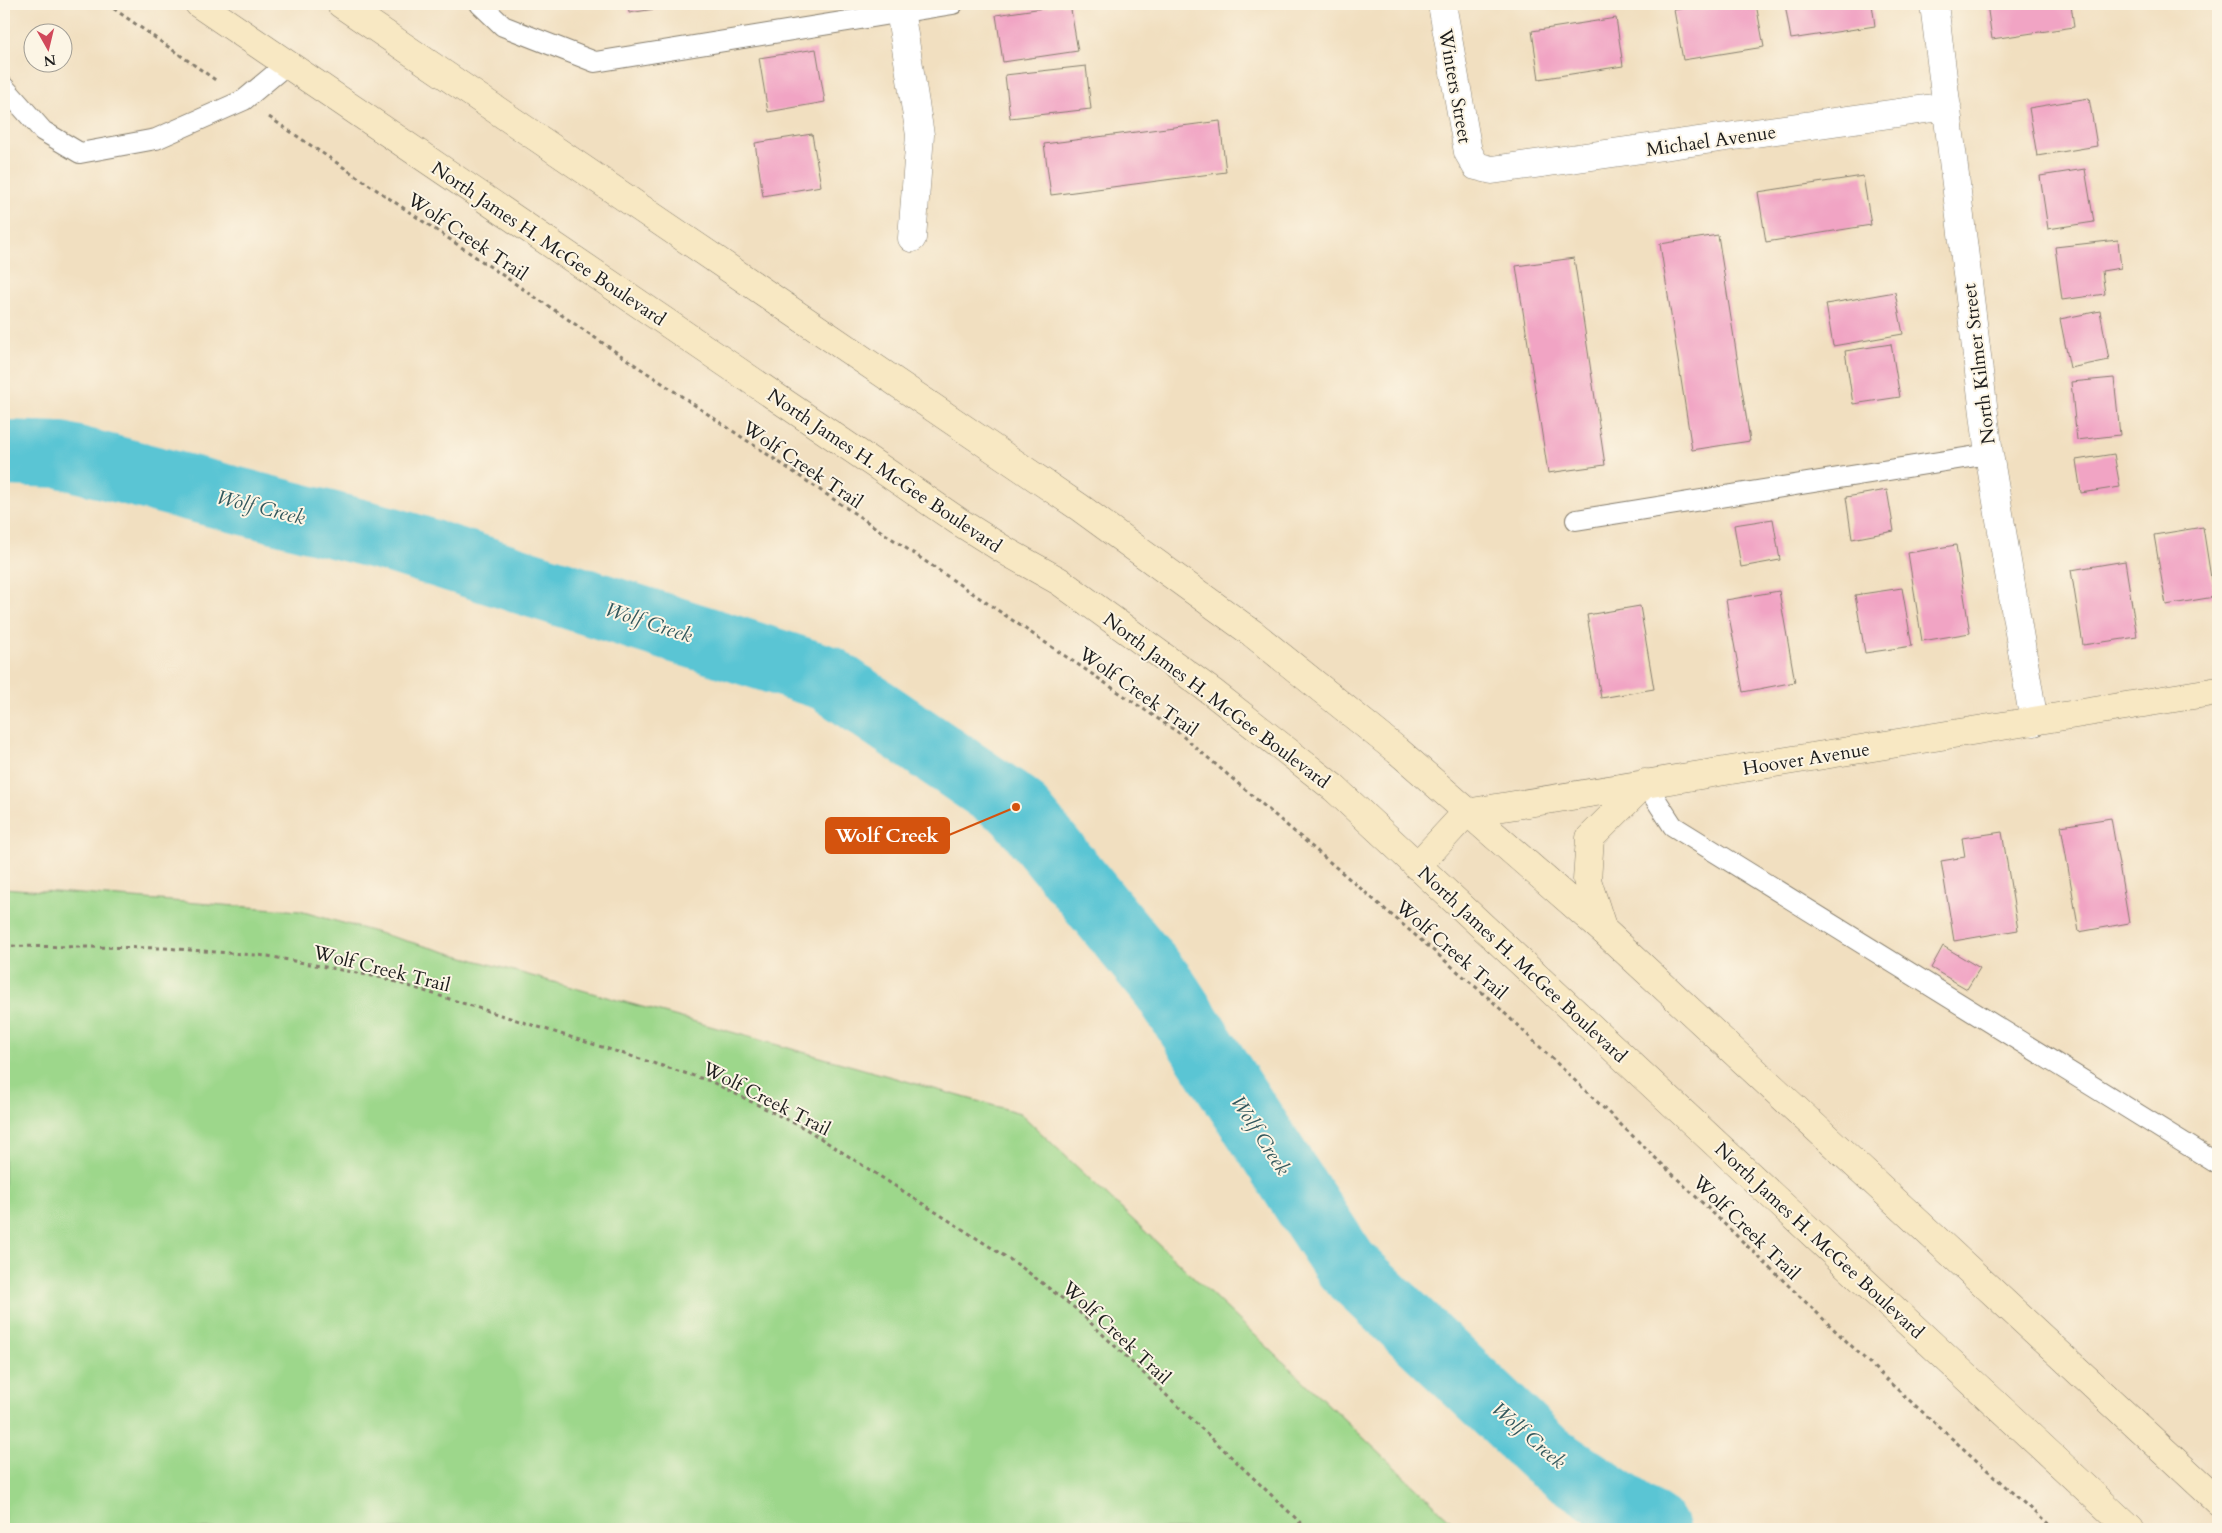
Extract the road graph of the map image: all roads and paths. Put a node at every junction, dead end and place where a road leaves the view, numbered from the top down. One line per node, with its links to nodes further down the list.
1 (107, 4): 11 (path, Wolf Creek Trail)
2 (199, 4): 9 (main road, North James H. McGee Boulevard)
3 (480, 4): 8 (lane)
4 (953, 4): 8 (lane)
5 (1442, 4): 13 (street, Winters Street)
6 (1934, 4): 12 (street, North Kilmer Street)
7 (351, 8): 20 (main road)
8 (900, 8): 14 (street)
9 (287, 64): 11 (lane); 21 (main road, North James H. McGee Boulevard)
10 (4, 87): 11 (lane)
11 (244, 100): 27 (path, Wolf Creek Trail)
12 (1947, 106): 13 (street, Michael Avenue); 15 (street, North Kilmer Street)
13 (1476, 166)
14 (912, 238)
15 (1989, 454): 16 (lane); 18 (street, North Kilmer Street)
16 (1576, 520)
17 (2218, 692): 18 (main road, Hoover Avenue)
18 (2034, 722): 19 (main road, Hoover Avenue)
19 (1644, 783): 20 (main road, Hoover Avenue); 22 (main road); 24 (lane)
20 (1466, 813): 21 (main road); 22 (main road)
21 (1417, 866): 28 (main road, North James H. McGee Boulevard)
22 (1604, 931): 25 (main road)
23 (4, 946): 26 (path, Wolf Creek Trail)
24 (2218, 1164)
25 (2218, 1501)
26 (1307, 1529)
27 (2052, 1529)
28 (2130, 1529)

